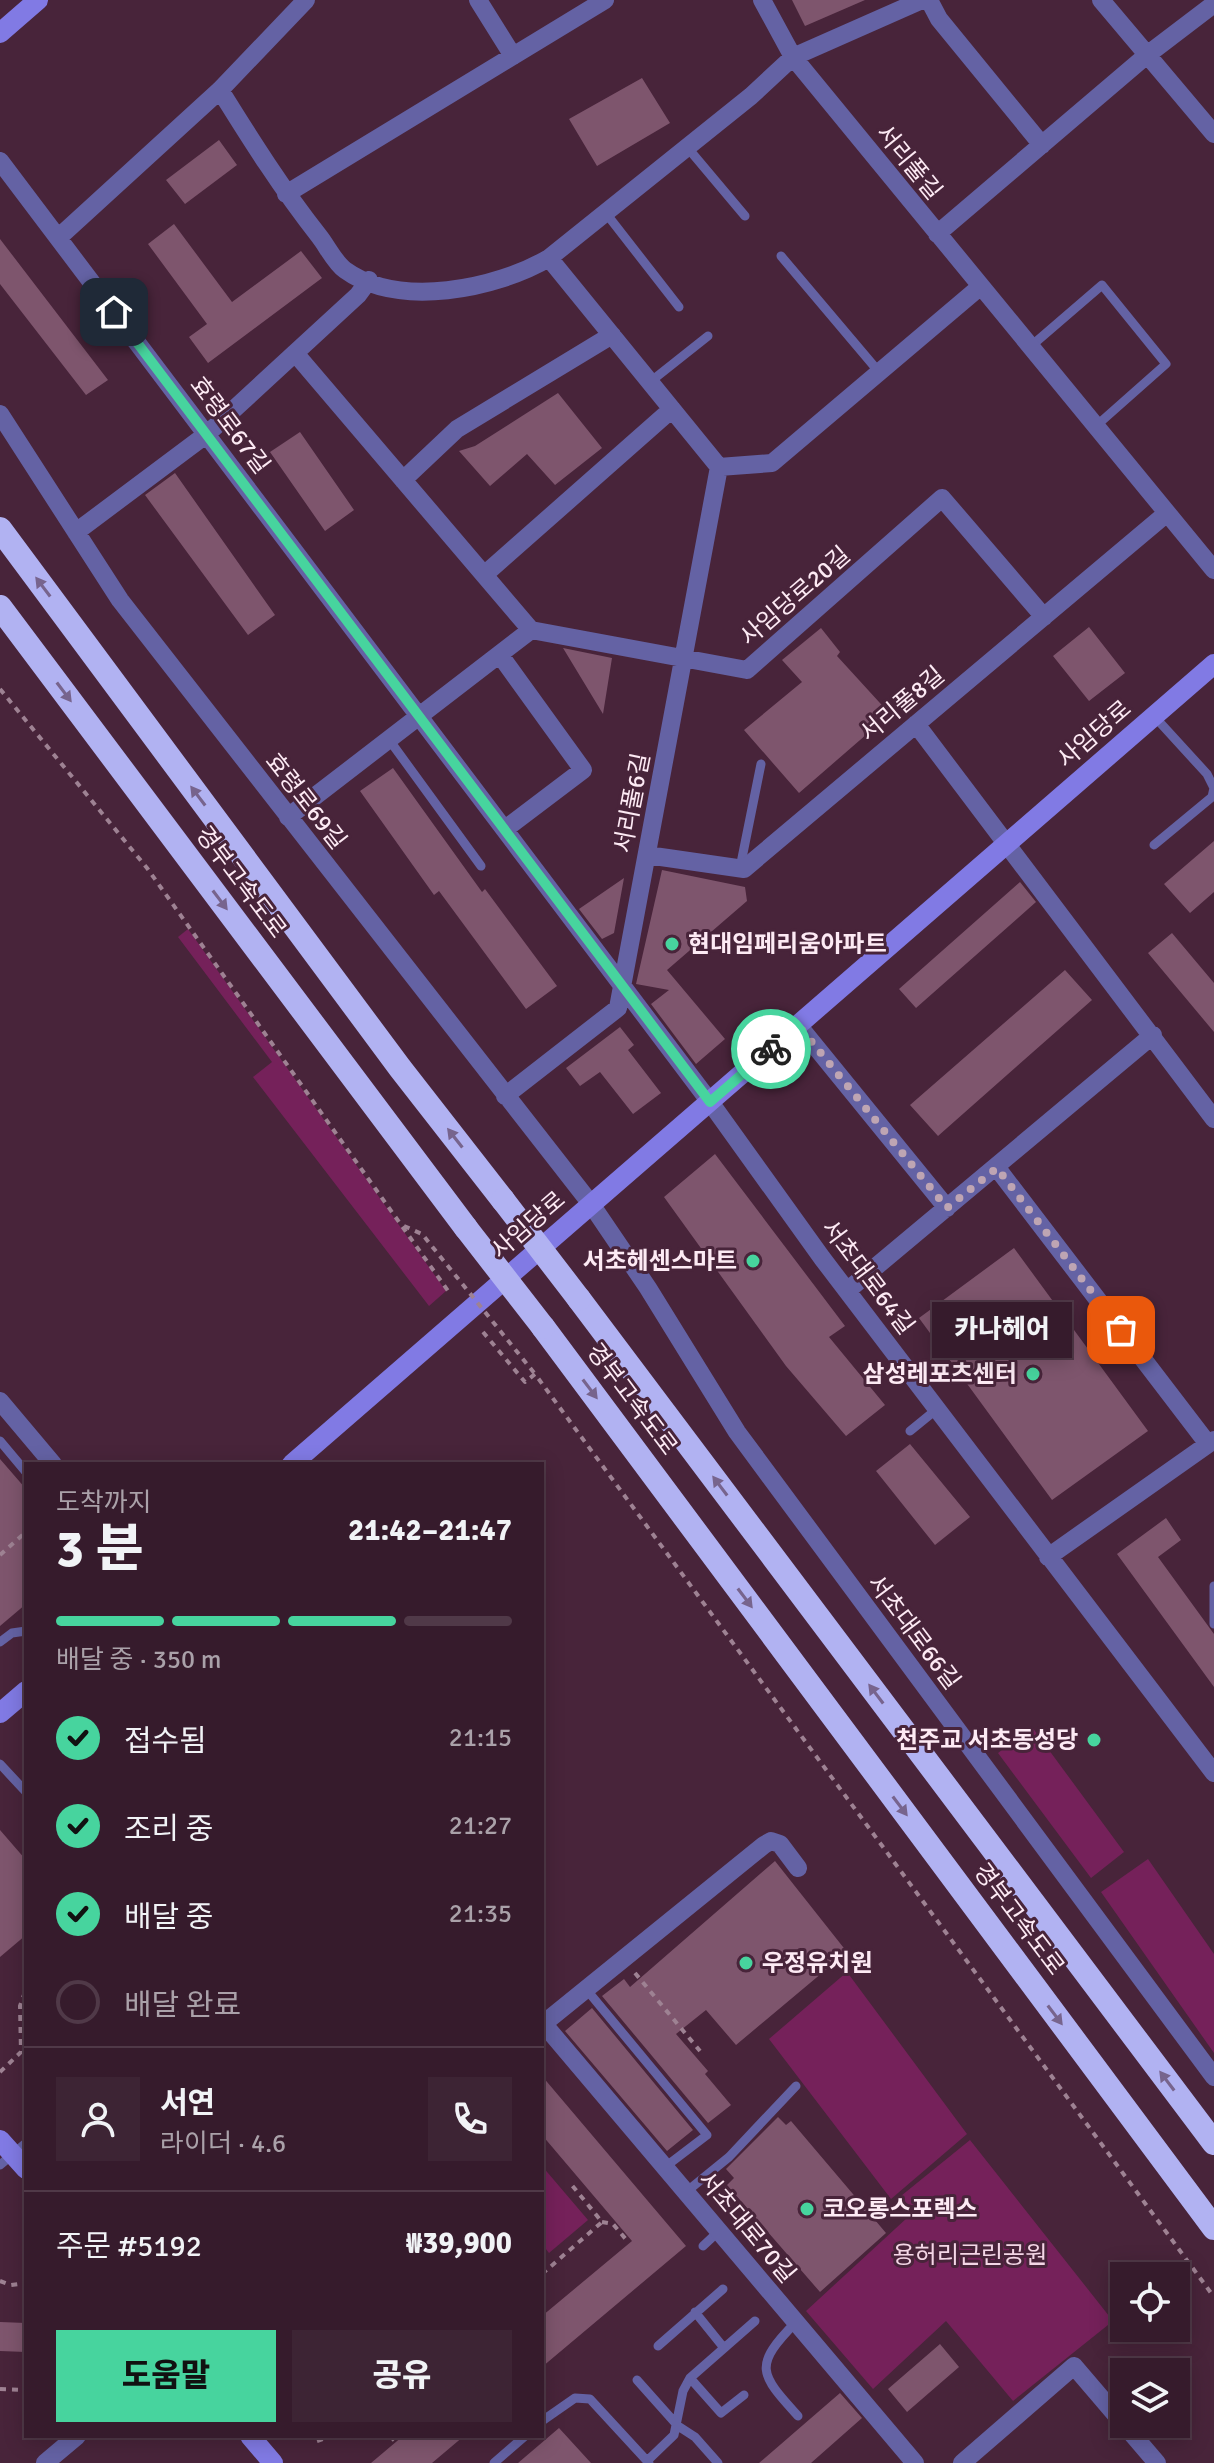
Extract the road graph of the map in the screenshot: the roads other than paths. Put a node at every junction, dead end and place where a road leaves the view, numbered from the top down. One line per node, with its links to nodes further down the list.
1 (38, 0): 10 (main road)
2 (306, 0): 14 (street)
3 (478, 0): 12 (street)
4 (605, 0): 12 (street)
5 (762, 0): 13 (street, 서리풀길)
6 (922, 0): 13 (street)
7 (929, 0): 16 (street)
8 (1101, 0): 11 (street)
9 (1214, 4): 11 (street)
10 (0, 33)
11 (1147, 55): 15 (street); 16 (street)
12 (513, 56): 19 (street)
13 (793, 57): 17 (street); 22 (street, 서리풀길)
14 (220, 90): 19 (street); 23 (street)
15 (1214, 134)
16 (1042, 145): 22 (street)
17 (687, 147): 20 (street); 21 (lane)
18 (0, 161): 23 (street, 효령로67길)
19 (286, 194): 26 (street)
20 (605, 212): 25 (street); 28 (lane)
21 (745, 216)
22 (937, 234): 27 (street, 서리풀길)
23 (58, 238): 38 (street, 효령로67길)
24 (781, 256): 33 (lane)
25 (549, 258): 26 (street); 29 (street)
26 (369, 280): 32 (street)
27 (981, 286): 31 (street, 서리풀길); 33 (street)
28 (679, 307)
29 (612, 335): 34 (street); 40 (street)
30 (708, 336): 34 (lane)
31 (1030, 347): 37 (street, 서리풀길); 37 (lane)
32 (295, 353): 38 (street); 40 (street)
33 (879, 372): 39 (street)
34 (650, 382): 35 (street)
35 (672, 409): 39 (street); 45 (street)
36 (0, 414): 43 (street, 효령로69길)
37 (1096, 426): 41 (street, 서리풀길)
38 (207, 434): 43 (street); 53 (street, 효령로67길)
39 (719, 467): 50 (street, 서리풀6길)
40 (403, 480): 45 (street)
41 (1167, 513): 44 (street, 서리풀길); 47 (street, 서리풀8길)
42 (0, 529): 99 (highway, 경부고속도로, one-way to 42, bridge)
43 (76, 532): 58 (street, 효령로69길)
44 (1214, 570)
45 (484, 575): 48 (street)
46 (0, 607): 102 (highway, 경부고속도로, one-way to 102, bridge)
47 (1044, 617): 50 (street, 사임당로20길); 54 (street, 서리풀8길)
48 (531, 630): 49 (street); 50 (street, 사임당로20길)
49 (500, 655): 53 (street); 59 (street)
50 (683, 659): 62 (street, 서리풀6길)
51 (1214, 664): 52 (main road, 사임당로)
52 (1154, 716): 57 (lane); 60 (main road, 사임당로)
53 (421, 718): 55 (street); 59 (street, 효령로67길)
54 (916, 724): 60 (street); 64 (street, 서리풀8길)
55 (390, 741): 58 (street); 63 (lane)
56 (761, 764): 64 (lane)
57 (1210, 771): 61 (lane)
58 (288, 817): 68 (street, 효령로69길)
59 (505, 829): 65 (street, 효령로67길)
60 (1008, 844): 66 (main road, 사임당로); 67 (street)
61 (1154, 845)
62 (647, 855): 64 (street); 65 (street, 서리풀6길)
63 (481, 866)
64 (740, 868)
65 (622, 988): 68 (street, 서리풀6길); 69 (street, 효령로67길)
66 (798, 1025): 69 (main road, 사임당로); 73 (street)
67 (1153, 1035): 70 (street); 71 (street)
68 (505, 1096): 72 (street, 효령로69길)
69 (710, 1102): 72 (main road, 사임당로); 74 (street, 서초대로64길)
70 (1214, 1119)
71 (997, 1168): 73 (street); 79 (street)
72 (591, 1204): 81 (main road, 사임당로); 97 (street, 서초대로66길)
73 (947, 1208): 74 (street)
74 (848, 1290): 76 (street, 서초대로64길)
75 (0, 1401): 80 (street)
76 (937, 1409): 77 (lane); 83 (street, 서초대로64길)
77 (910, 1431)
78 (0, 1441): 82 (lane)
79 (1211, 1442): 83 (street)
80 (51, 1462)
81 (294, 1462)
82 (24, 1470)
83 (1048, 1557): 91 (street, 서초대로64길)
84 (1214, 1586): 85 (lane)
85 (1214, 1624)
86 (24, 1631): 87 (lane)
87 (0, 1642)
88 (24, 1693): 89 (main road)
89 (0, 1713)
90 (0, 1764): 92 (lane)
91 (1214, 1773)
92 (24, 1790)
93 (798, 1868): 94 (street)
94 (586, 1989): 95 (street); 100 (lane)
95 (544, 2022)
96 (544, 2024): 100 (street, 서초대로70길)
97 (1214, 2077)
98 (796, 2086): 101 (lane)
99 (1214, 2143)
100 (665, 2167): 101 (street, 서초대로70길)
101 (686, 2192): 103 (street, 서초대로70길)
102 (1214, 2228)
103 (719, 2231): 104 (lane); 108 (street, 서초대로70길)
104 (703, 2246)
105 (723, 2289): 106 (lane)
106 (695, 2312): 109 (lane); 110 (lane)
107 (755, 2321): 110 (lane)
108 (796, 2322): 114 (lane); 125 (street, 서초대로70길)
109 (658, 2346)
110 (724, 2348): 111 (lane)
111 (690, 2378): 113 (lane); 116 (lane)
112 (637, 2380): 116 (lane)
113 (744, 2395)
114 (798, 2416)
115 (544, 2420): 120 (lane)
116 (678, 2426): 120 (lane); 124 (lane)
117 (75, 2438): 121 (street)
118 (252, 2438): 122 (main road)
119 (523, 2438): 123 (lane)
120 (648, 2462)
121 (45, 2463)
122 (273, 2463)
123 (494, 2463)
124 (718, 2463)
125 (915, 2463)
126 (962, 2463): 127 (street)
127 (1157, 2463)

